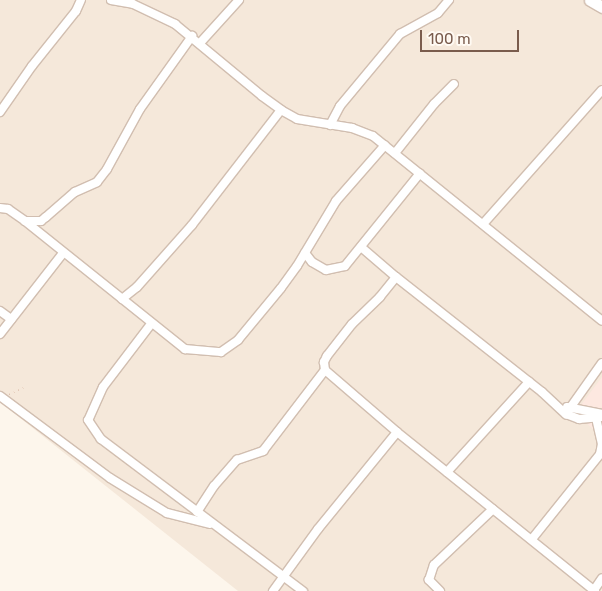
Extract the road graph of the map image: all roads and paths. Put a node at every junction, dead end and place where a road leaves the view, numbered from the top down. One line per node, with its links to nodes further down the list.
1 (81, 0): 12 (street)
2 (112, 0): 7 (street)
3 (239, 0): 8 (street)
4 (449, 0): 13 (street)
5 (590, 0): 6 (main road)
6 (602, 8)
7 (192, 36): 8 (street); 18 (street)
8 (200, 43): 11 (street)
9 (454, 84): 15 (street)
10 (602, 90): 19 (street)
11 (281, 110): 13 (street); 24 (street)
12 (0, 112)
13 (330, 125): 14 (street)
14 (386, 145): 15 (street); 22 (street)
15 (395, 153): 16 (street)
16 (420, 173): 19 (street); 20 (street)
17 (0, 208): 18 (street)
18 (25, 221): 21 (street)
19 (483, 224): 27 (street)
20 (361, 246): 22 (street); 23 (street)
21 (63, 253): 24 (street); 26 (street)
22 (305, 253): 28 (street)
23 (396, 277): 31 (street); 32 (street)
24 (122, 299): 28 (street)
25 (0, 311): 26 (street)
26 (11, 319): 29 (street)
27 (602, 322)
28 (151, 324): 41 (street)
29 (0, 334)
30 (602, 363): 36 (street)
31 (325, 370): 38 (street); 41 (street)
32 (529, 382): 35 (street); 39 (street)
33 (26, 386): 34 (path)
34 (1, 397): 42 (street)
35 (555, 405): 36 (street); 37 (street)
36 (570, 408): 37 (street)
37 (600, 417): 43 (street)
38 (397, 432): 39 (street); 44 (street)
39 (446, 472): 40 (street)
40 (493, 509): 43 (street); 49 (street)
41 (198, 512): 42 (street)
42 (214, 525): 44 (street)
43 (532, 539): 46 (street)
44 (284, 576): 47 (street); 48 (street)
45 (602, 578): 46 (street)
46 (594, 590)
47 (273, 591)
48 (303, 591)
49 (440, 591)

